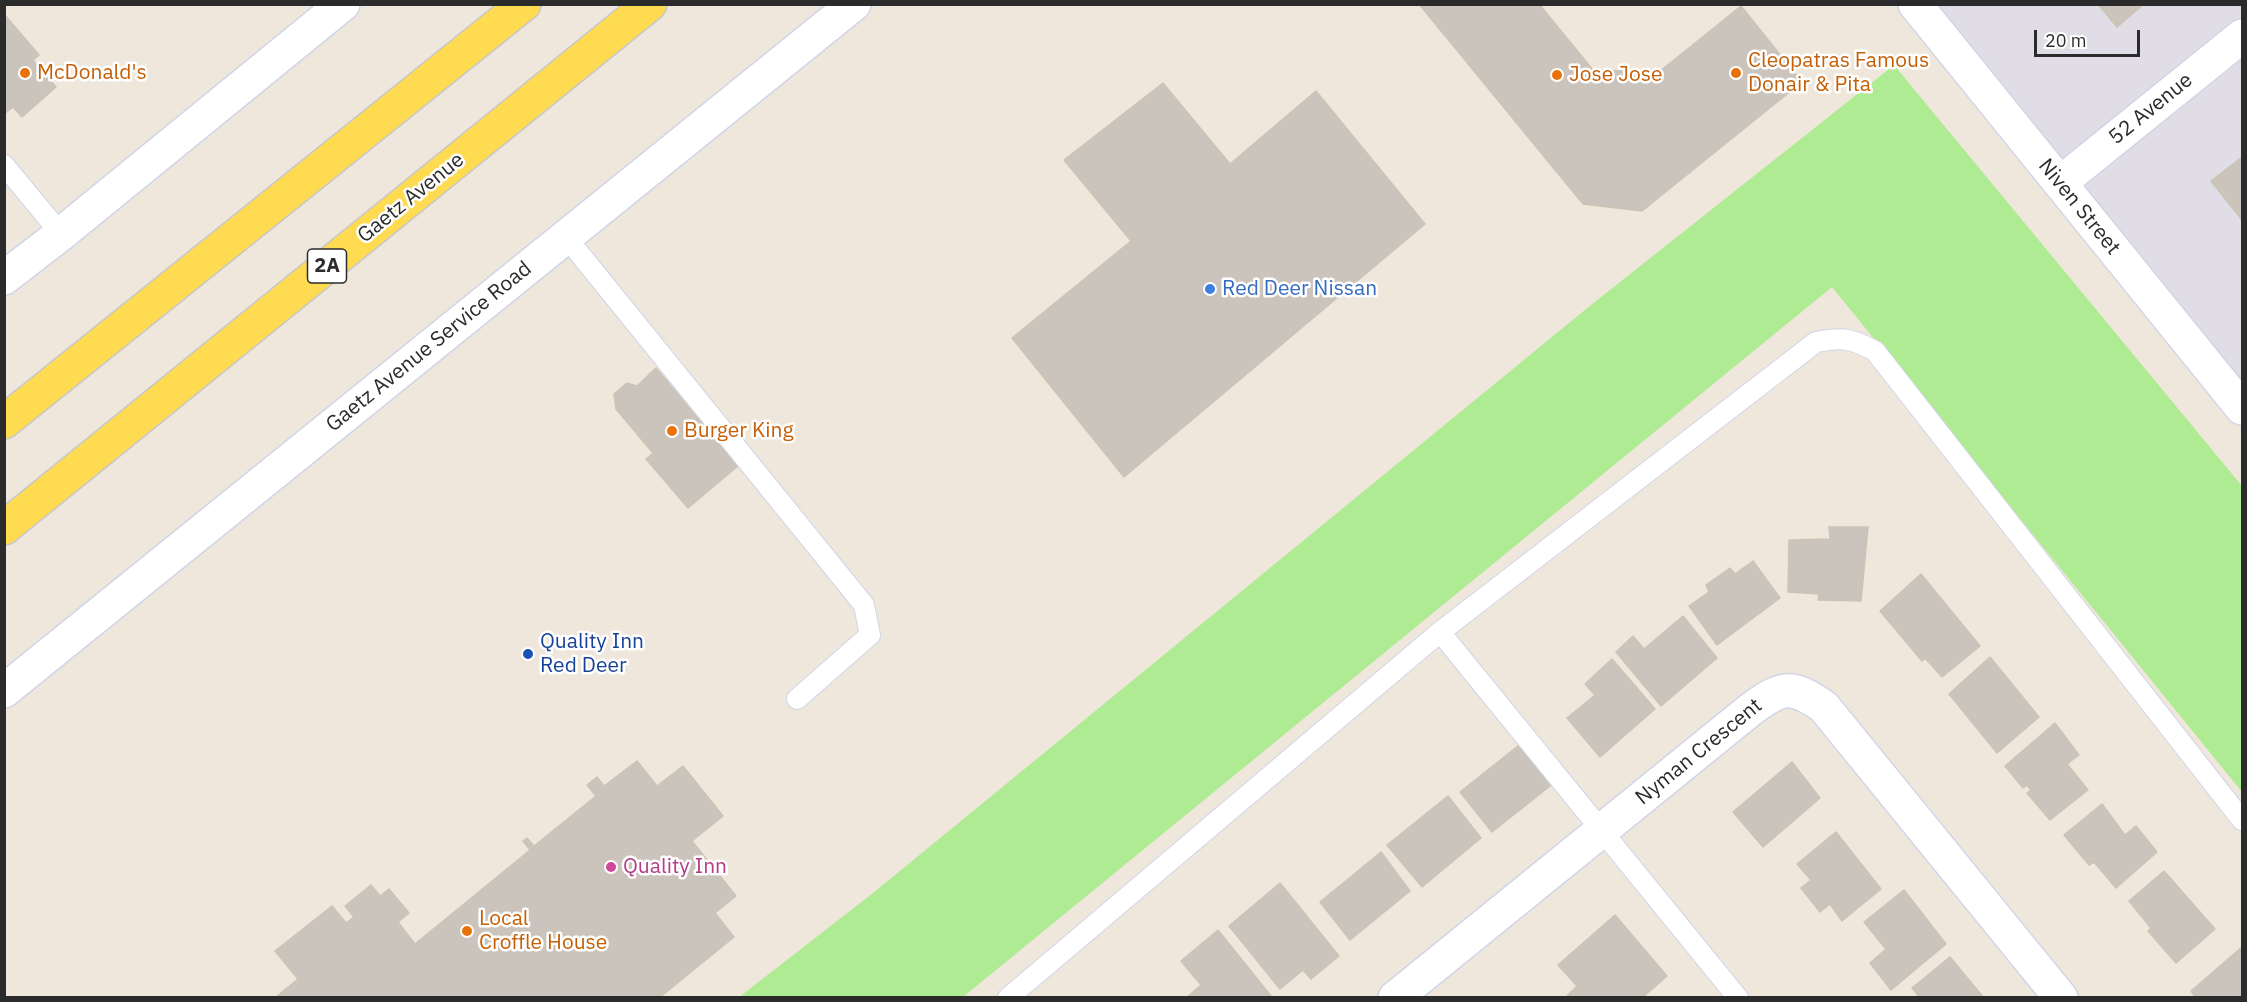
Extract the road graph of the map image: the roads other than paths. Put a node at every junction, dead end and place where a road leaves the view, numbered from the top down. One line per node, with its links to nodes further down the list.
1 (343, 4): 9 (street)
2 (524, 4): 13 (main road)
3 (650, 4): 14 (main road, Gaetz Avenue / 2A)
4 (854, 4): 10 (street, Gaetz Avenue Service Road)
5 (1915, 4): 8 (street, Niven Street)
6 (2242, 36): 8 (street, 52 Avenue)
7 (4, 165): 9 (lane)
8 (2060, 183): 12 (street, Niven Street)
9 (61, 234): 11 (street)
10 (566, 237): 16 (street, Gaetz Avenue Service Road); 17 (lane)
11 (4, 278)
12 (2242, 408)
13 (4, 422)
14 (4, 528)
15 (1440, 632): 18 (lane); 19 (lane); 21 (lane)
16 (4, 691)
17 (797, 699)
18 (2242, 820)
19 (1603, 831): 20 (street, Nyman Crescent); 22 (lane); 23 (street, Nyman Crescent)
20 (1402, 995)
21 (1008, 998)
22 (1738, 998)
23 (2061, 998)

